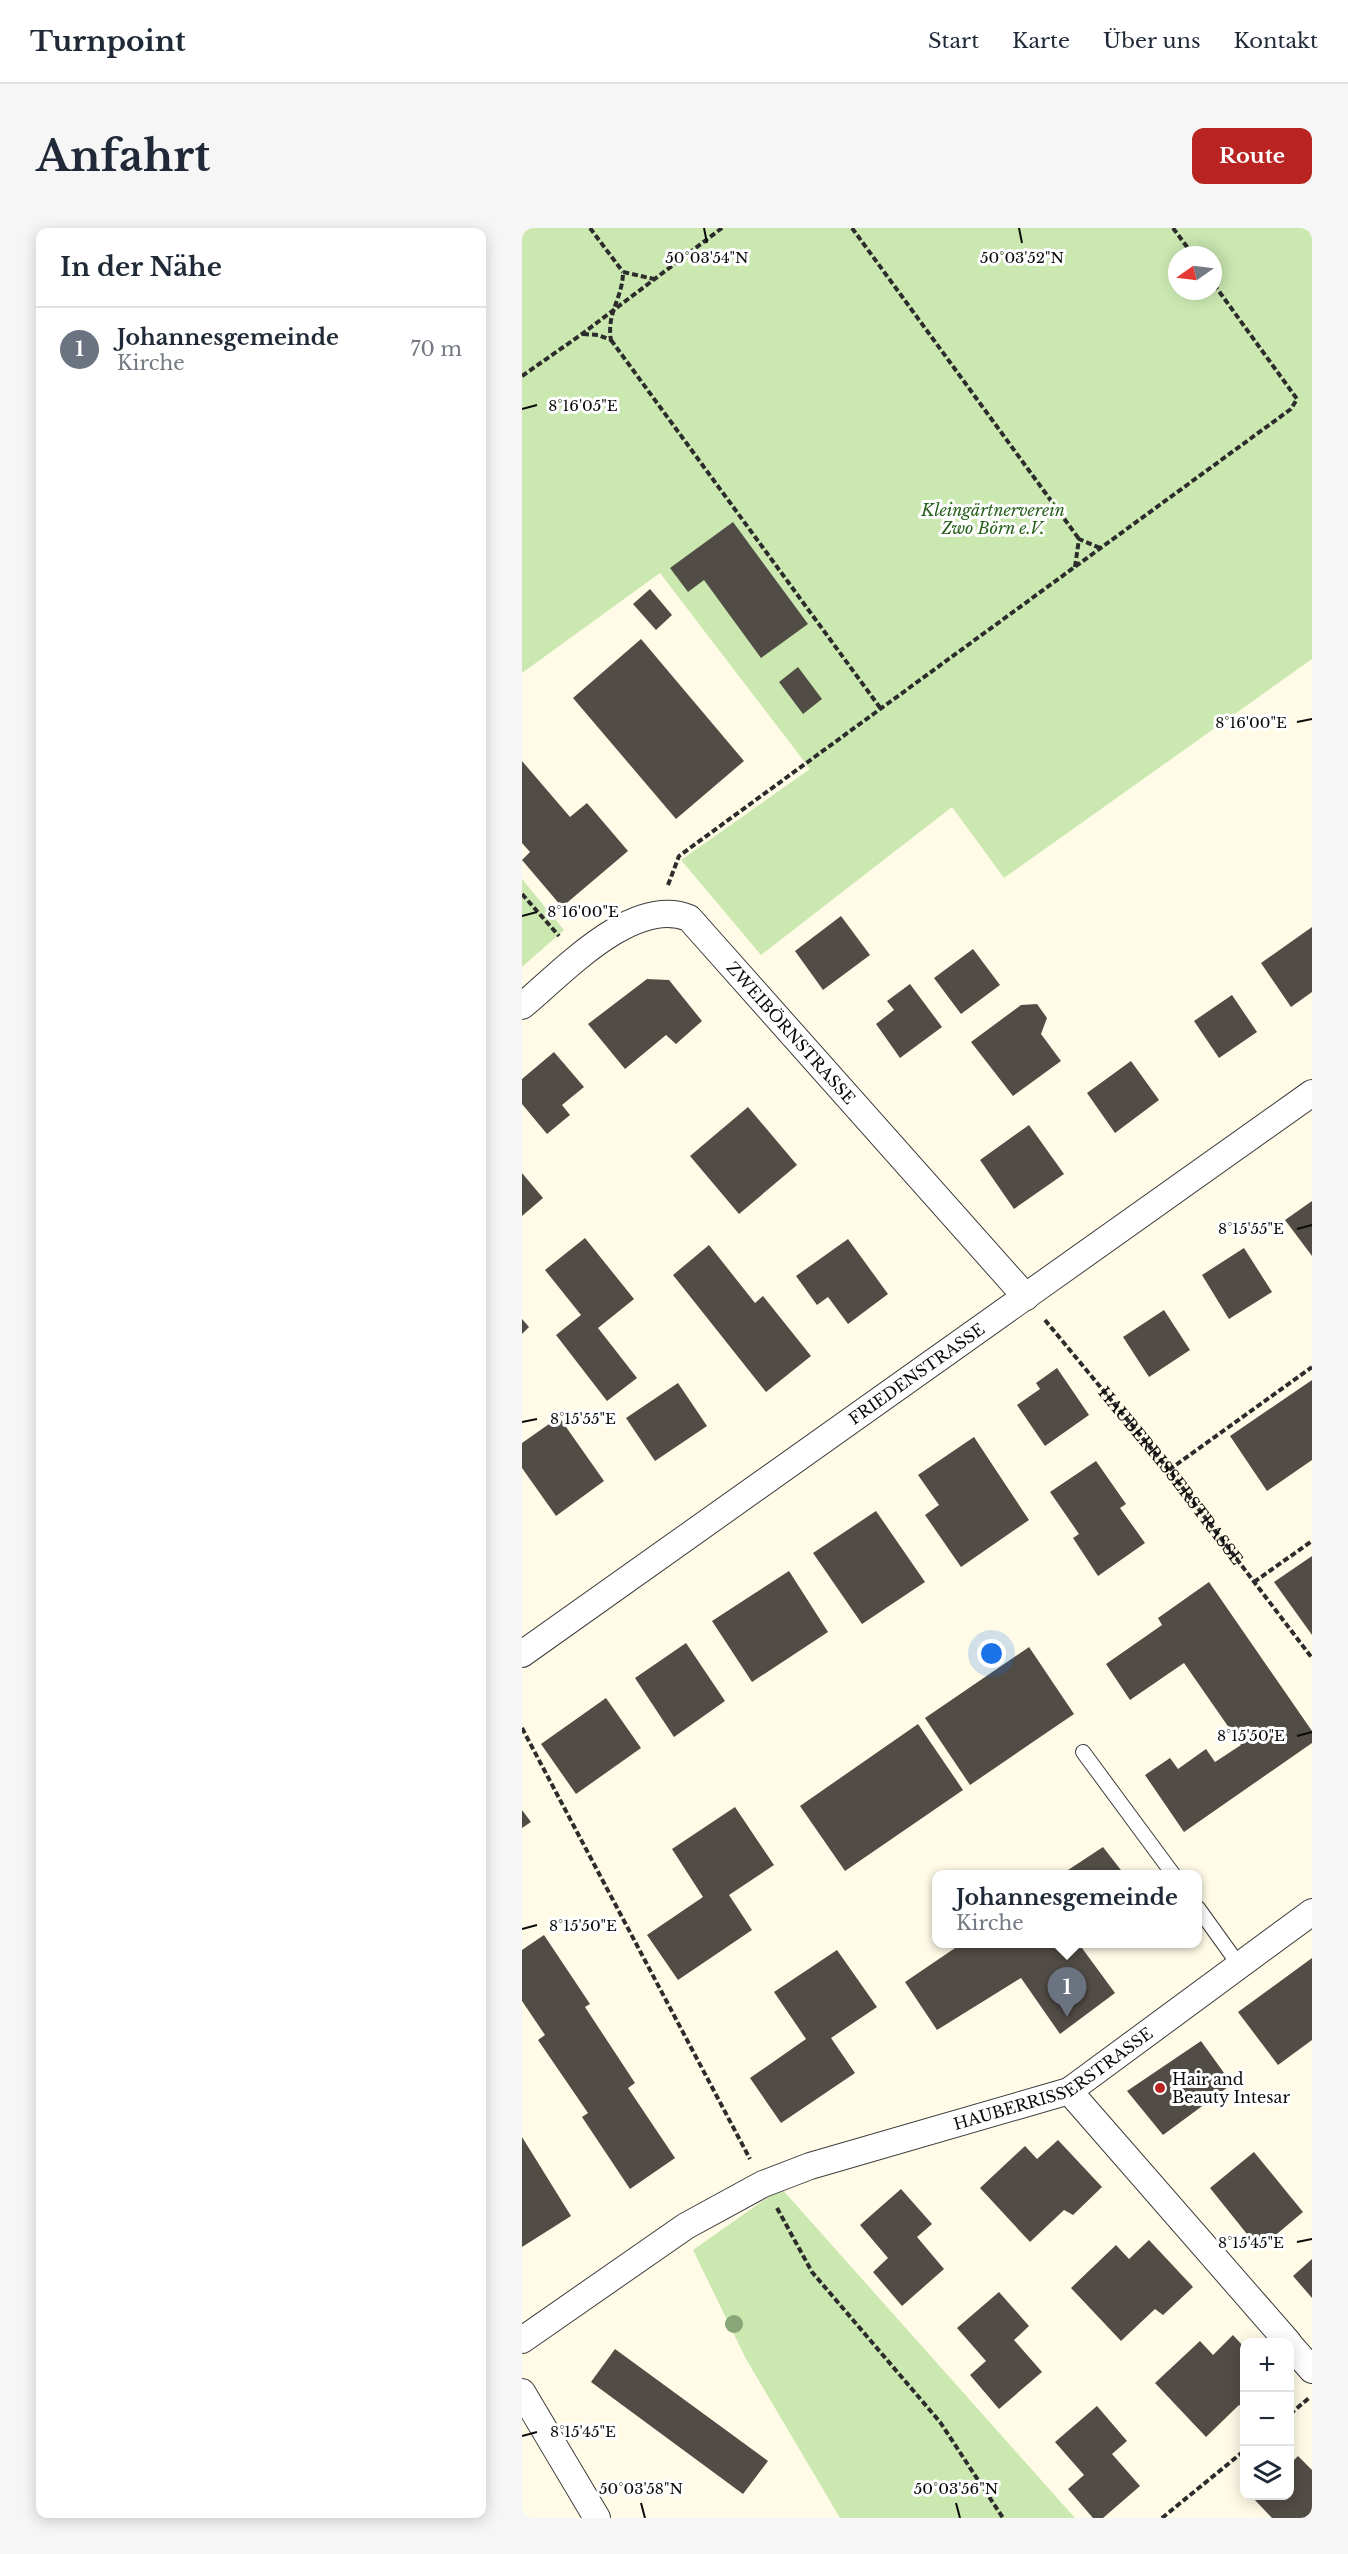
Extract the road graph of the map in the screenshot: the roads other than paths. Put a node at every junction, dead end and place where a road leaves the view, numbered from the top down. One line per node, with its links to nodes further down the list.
1 (522, 1006): 3 (street, ZWEIBÖRNSTRASSE)
2 (1312, 1093): 3 (street, FRIEDENSTRASSE)
3 (1026, 1297): 4 (street, FRIEDENSTRASSE)
4 (522, 1654)
5 (1083, 1752): 6 (lane)
6 (1169, 1870)
7 (1312, 1912): 9 (street, HAUBERRISSERSTRASSE)
8 (1202, 1915): 9 (lane)
9 (1239, 1965): 10 (street, HAUBERRISSERSTRASSE)
10 (1068, 2091): 11 (street); 12 (street, HAUBERRISSERSTRASSE)
11 (1284, 2338)
12 (522, 2340)
13 (1294, 2350): 14 (street)
14 (1312, 2370)
15 (522, 2392): 16 (street)
16 (592, 2515)

